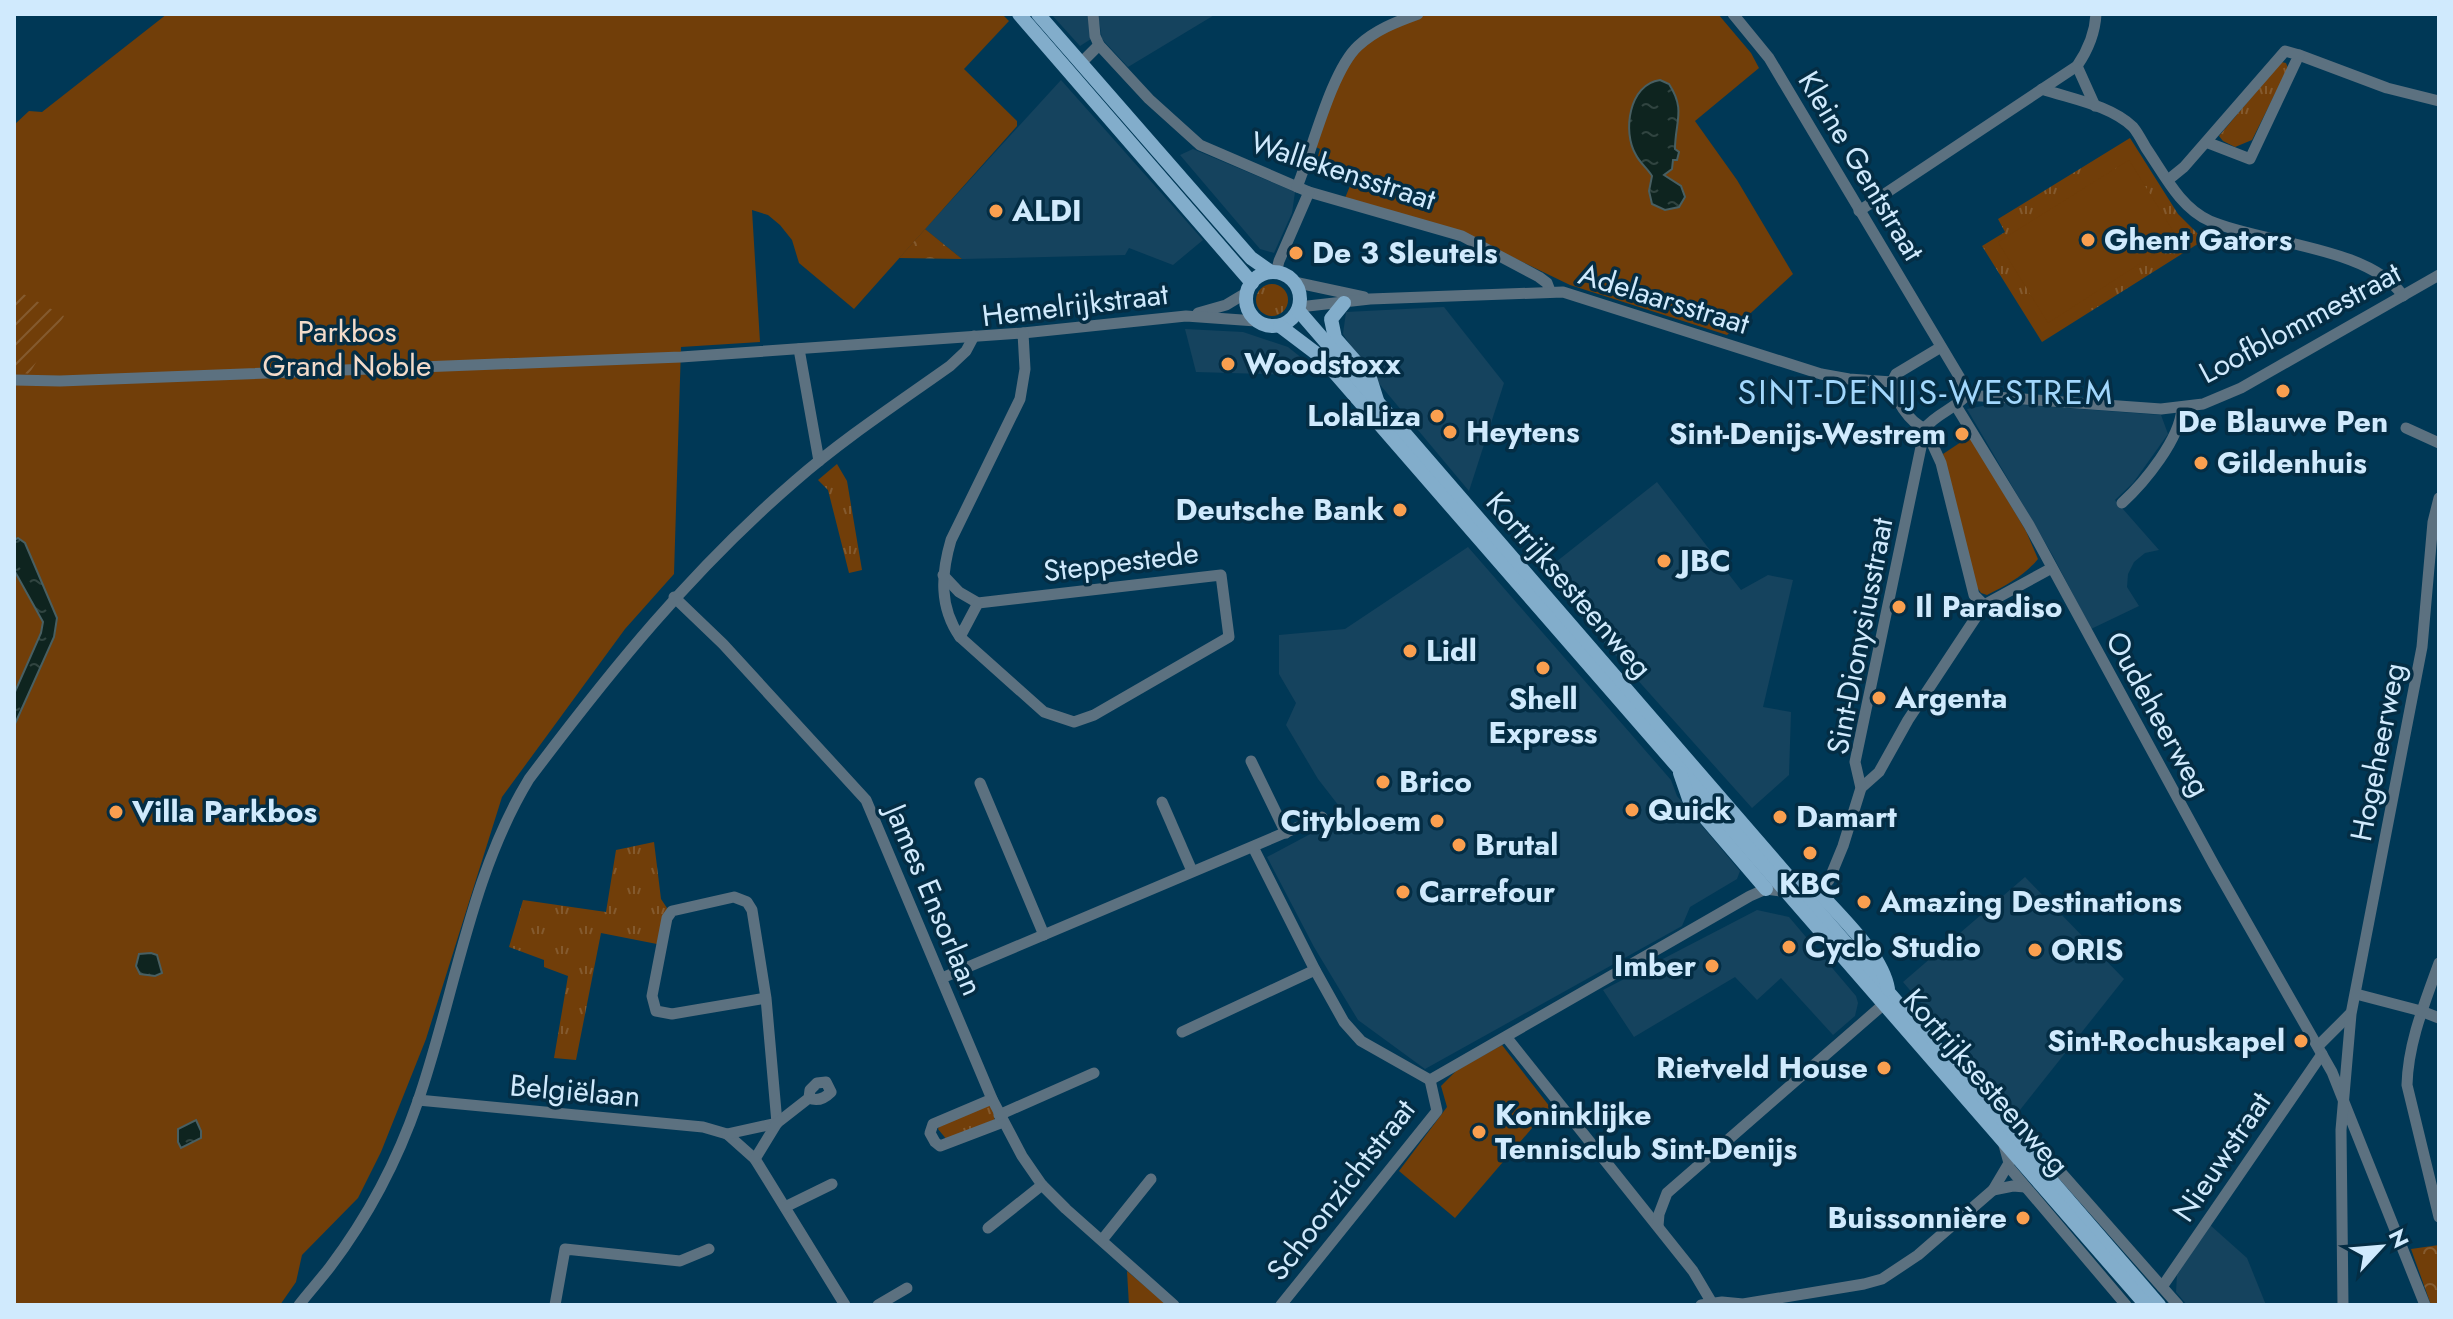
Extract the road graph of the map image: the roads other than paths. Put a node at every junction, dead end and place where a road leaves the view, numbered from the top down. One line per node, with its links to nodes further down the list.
1 (1019, 14): 22 (main road)
2 (1038, 14): 9 (main road)
3 (1093, 14): 7 (street)
4 (1418, 14): 16 (street)
5 (1733, 14): 18 (street, Kleine Gentstraat)
6 (2096, 14): 10 (street)
7 (1099, 45): 9 (street); 16 (street, Wallekensstraat)
8 (2299, 55): 12 (street); 14 (street); 14 (street)
9 (1081, 63): 19 (main road)
10 (2077, 66): 11 (street); 13 (street)
11 (2042, 89): 13 (street); 18 (street)
12 (2439, 101)
13 (2095, 106): 15 (street)
14 (2206, 142): 15 (street)
15 (2168, 180): 24 (street)
16 (1297, 187): 17 (street, Wallekensstraat)
17 (1309, 192): 19 (street); 23 (street, Wallekensstraat)
18 (1859, 211): 33 (street, Kleine Gentstraat)
19 (1274, 272): 21 (main road); 22 (main road)
20 (2439, 275): 24 (street, Loofblommestraat)
21 (1294, 282): 25 (street, Adelaarsstraat); 27 (main road)
22 (1249, 288): 28 (street, Hemelrijkstraat); 29 (main road)
23 (1550, 291): 25 (street, Adelaarsstraat); 36 (street, Adelaarsstraat)
24 (2403, 296): 40 (street, Loofblommestraat)
25 (1370, 299): 26 (street, Adelaarsstraat)
26 (1344, 303): 27 (street, Adelaarsstraat); 38 (main road)
27 (1298, 309): 30 (main road); 38 (main road, Kortrijksesteenweg)
28 (1186, 316): 29 (street, Hemelrijkstraat); 31 (street, Hemelrijkstraat)
29 (1256, 321): 30 (main road)
30 (1280, 326): 55 (main road, Kortrijksesteenweg)
31 (1023, 333): 32 (street, Hemelrijkstraat); 49 (street, Steppestede)
32 (974, 336): 34 (street); 44 (street, Hemelrijkstraat)
33 (1941, 347): 36 (street); 37 (street, Kleine Gentstraat)
34 (799, 349): 35 (street); 44 (street)
35 (14, 380)
36 (1892, 382): 41 (street)
37 (1967, 395): 39 (street); 40 (street, Loofblommestraat)
38 (1378, 405): 64 (main road, Kortrijksesteenweg)
39 (1956, 406): 41 (street); 48 (street, Oudeheerweg)
40 (2182, 408): 46 (street, Loofblommestraat)
41 (1925, 428): 52 (street); 57 (street, Sint-Dionysiusstraat)
42 (2406, 428): 43 (street)
43 (2439, 443)
44 (819, 461): 50 (street, Hemelrijkstraat)
45 (2439, 498): 47 (street, Hogeheerweg)
46 (2122, 503)
47 (2435, 559): 69 (street, Hogeheerweg)
48 (2050, 569): 52 (street); 77 (street, Oudeheerweg)
49 (943, 575): 51 (street); 53 (street, Steppestede)
50 (674, 597): 68 (street, James Ensorlaan); 82 (street, Hemelrijkstraat)
51 (978, 603): 53 (street); 53 (street, Steppestede)
52 (1984, 605): 57 (street)
53 (960, 637)
54 (1251, 761): 60 (street)
55 (1678, 765): 63 (main road); 64 (main road, Kortrijksesteenweg)
56 (980, 783): 65 (street)
57 (1861, 788): 64 (street, Sint-Dionysiusstraat)
58 (1162, 802): 62 (street)
59 (1322, 817): 60 (street)
60 (1286, 833): 61 (street)
61 (1253, 847): 62 (street); 67 (street)
62 (1192, 871): 65 (street)
63 (1766, 889): 64 (street); 76 (street, Schoonzichtstraat)
64 (1803, 892): 71 (main road, Kortrijksesteenweg); 71 (main road, Kortrijksesteenweg)
65 (1044, 935): 68 (street)
66 (2439, 963): 72 (street)
67 (1315, 970): 75 (street); 79 (street)
68 (942, 978): 81 (street, James Ensorlaan)
69 (2356, 994): 72 (street); 73 (street, Hogeheerweg)
70 (766, 998): 70 (street); 85 (street)
71 (1886, 999): 87 (main road, Kortrijksesteenweg); 88 (main road, Kortrijksesteenweg); 98 (street)
72 (2421, 1011): 74 (street); 97 (street)
73 (2351, 1014): 77 (street, Nieuwstraat); 83 (street, Hogeheerweg)
74 (2439, 1018)
75 (1182, 1032)
76 (1507, 1038): 79 (street, Schoonzichtstraat); 98 (street)
77 (2320, 1050): 83 (street, Oudeheerweg); 102 (street, Nieuwstraat)
78 (1094, 1073): 84 (street)
79 (1430, 1080): 110 (street, Schoonzichtstraat)
80 (809, 1098): 85 (street, Belgiëlaan)
81 (992, 1099): 84 (street, James Ensorlaan); 84 (street)
82 (418, 1100): 86 (street, Belgiëlaan); 104 (street, Hemelrijkstraat)
83 (2343, 1100): 115 (street, Hogeheerweg); 116 (street, Oudeheerweg)
84 (1001, 1118): 93 (street, James Ensorlaan)
85 (777, 1123): 86 (street, Belgiëlaan); 89 (street, Belgiëlaan)
86 (727, 1134): 89 (street, Belgiëlaan)
87 (2000, 1138): 90 (street); 112 (main road, Kortrijksesteenweg)
88 (2027, 1147): 102 (street, Kortrijksesteenweg); 113 (main road, Kortrijksesteenweg)
89 (755, 1159): 96 (street, Belgiëlaan)
90 (2008, 1166): 94 (street, Kortrijksesteenweg); 95 (street)
91 (1151, 1179): 100 (street)
92 (832, 1184): 96 (street)
93 (1042, 1185): 99 (street); 100 (street, James Ensorlaan)
94 (2025, 1187): 95 (street); 111 (street, Kortrijksesteenweg)
95 (1993, 1190): 105 (street)
96 (785, 1207): 107 (street, Belgiëlaan)
97 (2439, 1217)
98 (1658, 1226): 105 (street)
99 (988, 1228)
100 (1102, 1240): 109 (street, James Ensorlaan)
101 (709, 1249): 106 (street)
102 (2162, 1287): 114 (street, Kortrijksesteenweg)
103 (907, 1288): 108 (street)
104 (303, 1304)
105 (1709, 1304)
106 (555, 1305)
107 (845, 1305)
108 (878, 1305)
109 (1174, 1305)
110 (1281, 1305)
111 (2126, 1305)
112 (2146, 1305)
113 (2159, 1305)
114 (2178, 1305)
115 (2343, 1305)
116 (2425, 1305)

